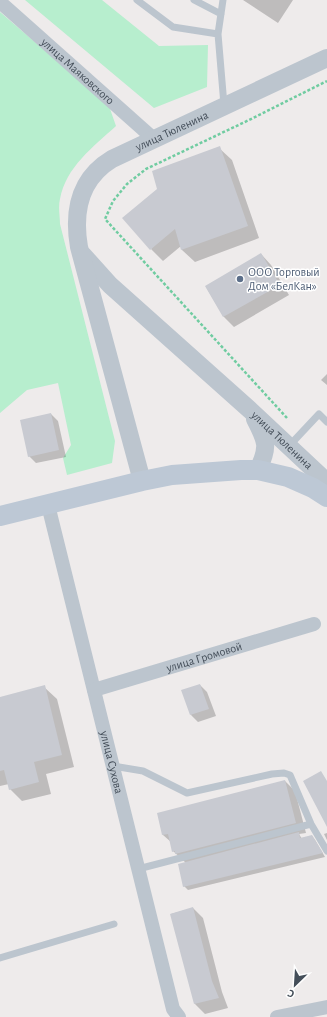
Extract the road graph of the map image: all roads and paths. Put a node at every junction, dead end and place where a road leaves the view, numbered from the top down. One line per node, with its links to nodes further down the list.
1 (137, 0): 6 (lane)
2 (194, 0): 5 (lane)
3 (223, 0): 5 (lane)
4 (0, 2): 10 (street, улица Маяковского)
5 (221, 14): 6 (lane)
6 (218, 34): 9 (lane)
7 (327, 58): 9 (street, улица Тюленина)
8 (327, 81): 14 (path)
9 (225, 107): 10 (street, улица Тюленина)
10 (155, 140): 11 (street, улица Тюленина)
11 (80, 252): 12 (street, улица Тюленина); 16 (street, улица Тюленина)
12 (250, 410): 14 (street, улица Тюленина); 15 (street)
13 (327, 422): 14 (lane)
14 (295, 440): 17 (street, улица Тюленина)
15 (258, 470): 16 (main road, улица Тюленина); 18 (main road, улица Тюленина)
16 (142, 481): 19 (main road, улица Тюленина)
17 (327, 482)
18 (327, 497)
19 (48, 505): 20 (main road, улица Тюленина); 22 (street, улица Сухова)
20 (0, 516)
21 (314, 624): 22 (street, улица Громовой)
22 (94, 690): 23 (street, улица Сухова)
23 (113, 766): 24 (lane); 26 (street, улица Сухова)
24 (311, 824): 25 (lane); 26 (lane)
25 (327, 851)
26 (138, 869): 30 (street, улица Сухова)
27 (114, 924): 28 (lane)
28 (0, 958)
29 (327, 1007): 31 (street)
30 (179, 1017)
31 (277, 1017)

